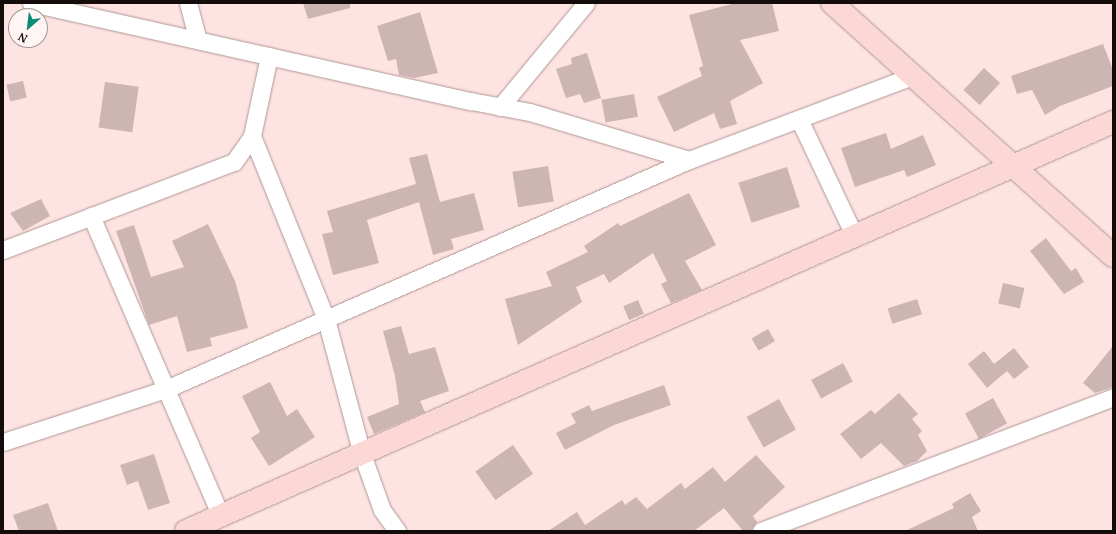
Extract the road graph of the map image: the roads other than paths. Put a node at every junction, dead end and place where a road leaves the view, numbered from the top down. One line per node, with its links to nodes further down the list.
1 (31, 3): 5 (street)
2 (188, 3): 5 (street)
3 (586, 3): 8 (street)
4 (832, 3): 7 (main road)
5 (198, 40): 6 (street)
6 (269, 56): 8 (street); 11 (street)
7 (912, 76): 9 (street); 13 (main road)
8 (500, 106): 12 (street)
9 (798, 119): 12 (street); 15 (street)
10 (1113, 122): 13 (main road)
11 (252, 136): 14 (street); 18 (street)
12 (690, 160): 18 (street)
13 (1011, 165): 15 (main road); 17 (main road)
14 (91, 216): 16 (street); 19 (street)
15 (855, 237): 22 (main road)
16 (3, 250)
17 (1113, 256)
18 (326, 319): 19 (street); 22 (street)
19 (166, 389): 21 (street); 23 (street)
20 (1113, 397): 26 (street)
21 (3, 442)
22 (362, 454): 23 (main road); 25 (street)
23 (221, 516): 24 (main road)
24 (186, 531)
25 (397, 531)
26 (761, 531)

